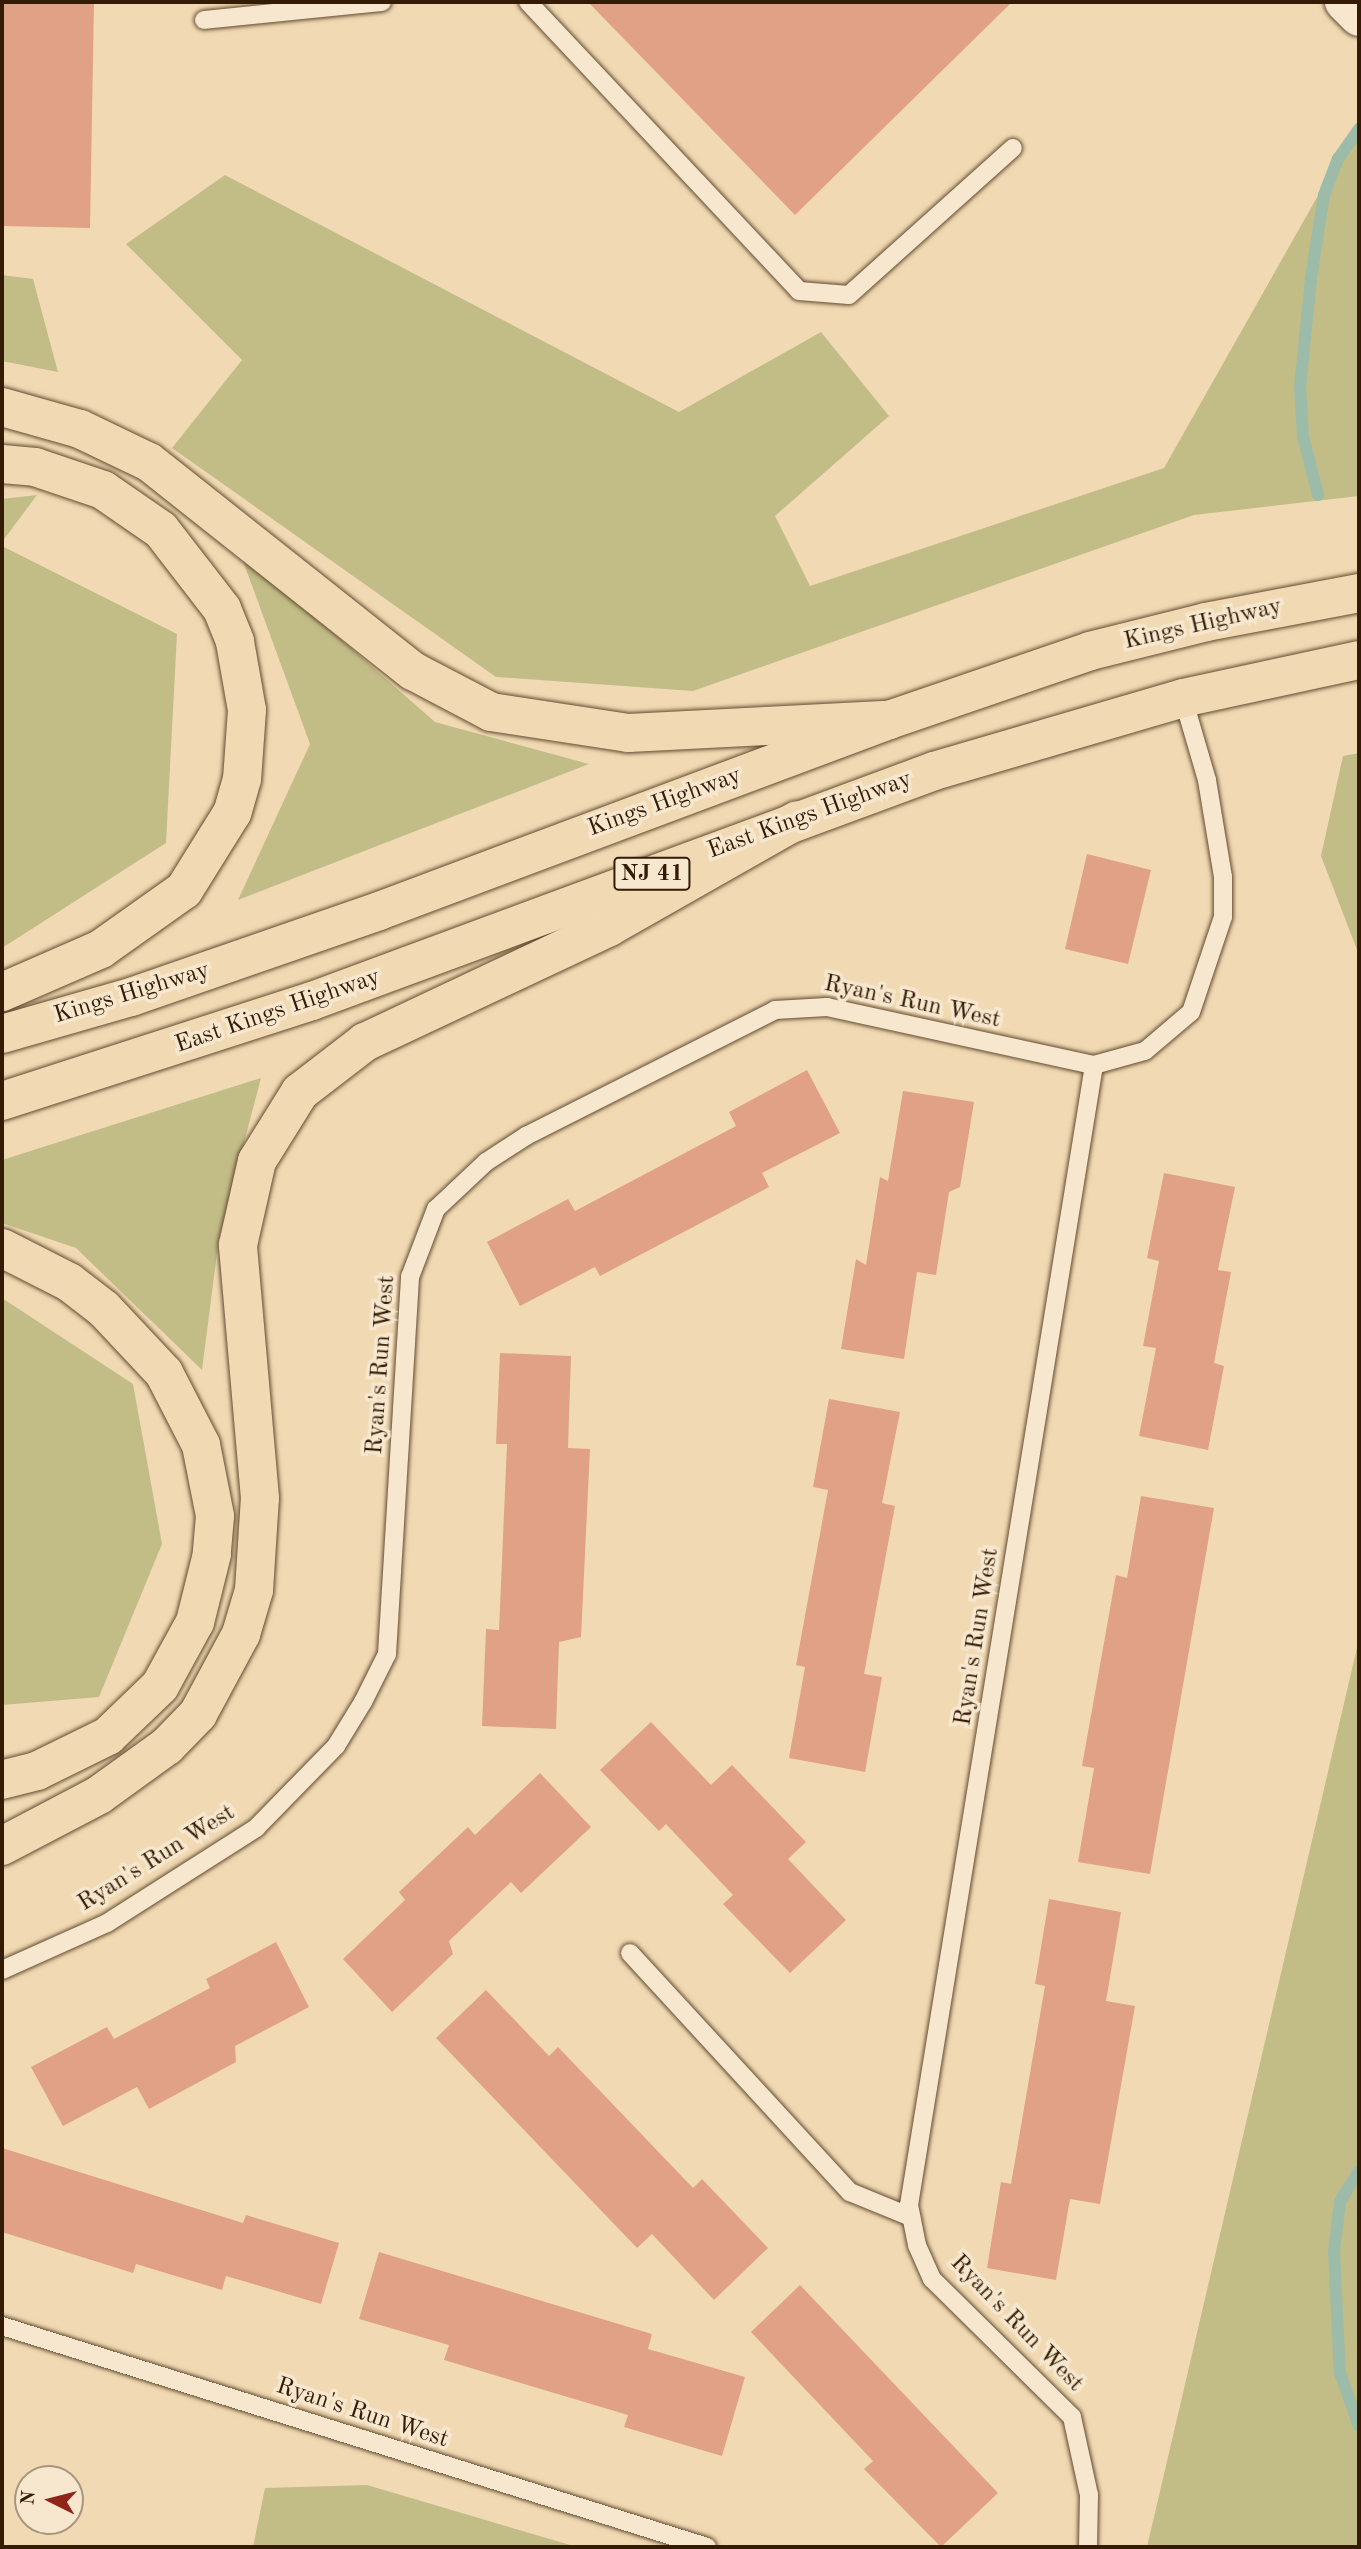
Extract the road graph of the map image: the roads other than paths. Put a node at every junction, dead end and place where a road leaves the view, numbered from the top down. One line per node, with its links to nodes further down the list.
1 (382, 2): 5 (lane)
2 (528, 2): 6 (lane)
3 (1344, 2): 4 (street)
4 (1359, 17)
5 (204, 20)
6 (1013, 148)
7 (2, 407): 12 (main road)
8 (2, 464): 14 (main road)
9 (1347, 594): 12 (main road, Kings Highway / NJ 41)
10 (1359, 660): 11 (main road, East Kings Highway / NJ 41)
11 (1183, 698): 13 (main road, East Kings Highway / NJ 41); 16 (lane, Ryan's Run West)
12 (889, 720): 15 (main road, Kings Highway / NJ 41)
13 (797, 820): 17 (main road, East Kings Highway / NJ 41); 20 (main road)
14 (2, 992)
15 (2, 1034)
16 (1094, 1065): 22 (lane, Ryan's Run West); 23 (lane, Ryan's Run West)
17 (2, 1101)
18 (2, 1248): 19 (main road)
19 (2, 1780)
20 (2, 1846)
21 (630, 1953): 23 (lane)
22 (2, 1970)
23 (911, 2217): 26 (lane, Ryan's Run West)
24 (2, 2326): 25 (lane, Ryan's Run West)
25 (707, 2547)
26 (1088, 2547)

